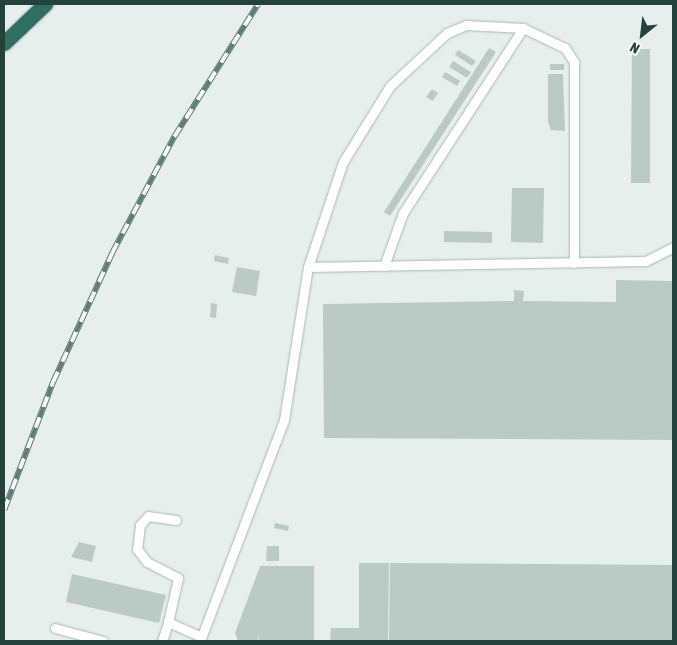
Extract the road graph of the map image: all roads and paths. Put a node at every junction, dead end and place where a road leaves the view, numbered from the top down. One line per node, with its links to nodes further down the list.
1 (45, 4): 3 (highway)
2 (523, 28): 5 (lane); 6 (lane); 7 (lane)
3 (4, 42)
4 (673, 247): 5 (lane)
5 (574, 263): 6 (lane)
6 (384, 266): 7 (lane)
7 (308, 267): 11 (lane)
8 (176, 520): 9 (lane)
9 (168, 622): 11 (lane); 13 (lane)
10 (55, 628): 12 (lane)
11 (201, 639)
12 (103, 641)
13 (162, 641)

